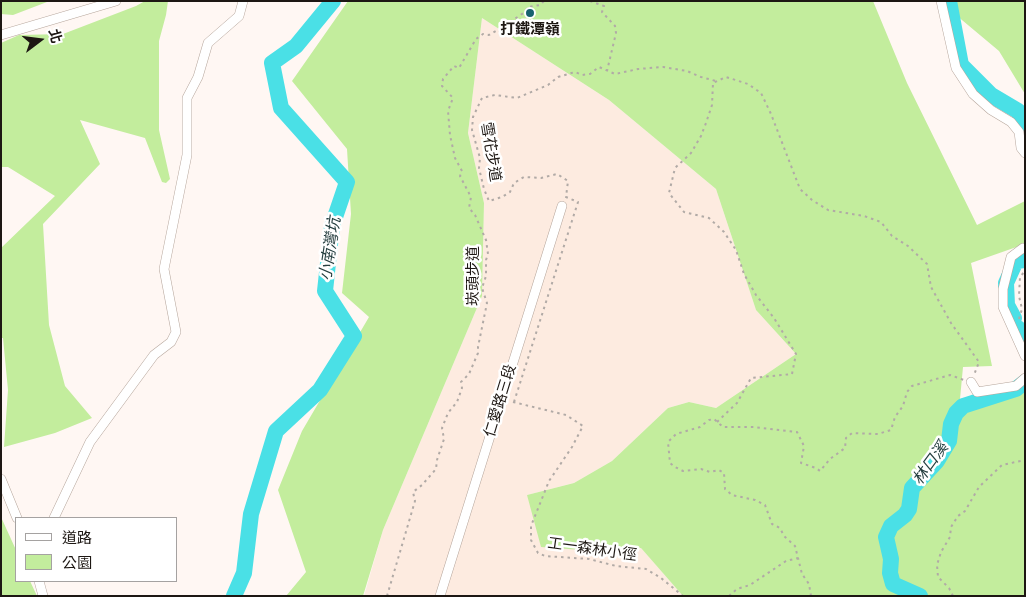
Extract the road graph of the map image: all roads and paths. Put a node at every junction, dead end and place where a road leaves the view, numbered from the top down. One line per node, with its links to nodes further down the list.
1 (116, 1): 6 (street)
2 (243, 1): 23 (street)
3 (544, 1): 27 (path, 崁頭步道)
4 (590, 1): 7 (path)
5 (943, 2): 9 (street)
6 (1, 35)
7 (607, 70): 8 (path, 雪花步道); 10 (path, 雪花步道)
8 (717, 81): 16 (path, 雪花步道); 19 (path)
9 (1025, 153)
10 (564, 201): 17 (street, 仁愛路三段); 18 (path)
11 (1025, 248): 13 (street)
12 (1025, 271): 13 (path)
13 (1013, 327): 14 (street)
14 (1025, 356)
15 (1025, 378): 16 (street)
16 (971, 382): 19 (path)
17 (502, 399): 18 (path, 工一森林小徑); 28 (street, 仁愛路三段)
18 (514, 402): 29 (path, 工一森林小徑)
19 (717, 422): 24 (path)
20 (1025, 460): 32 (path)
21 (1, 479): 22 (street)
22 (17, 517)
23 (54, 517)
24 (798, 558): 30 (path); 31 (path)
25 (39, 582): 26 (street)
26 (44, 596)
27 (387, 596)
28 (440, 596)
29 (683, 596)
30 (729, 596)
31 (811, 596)
32 (953, 596)

